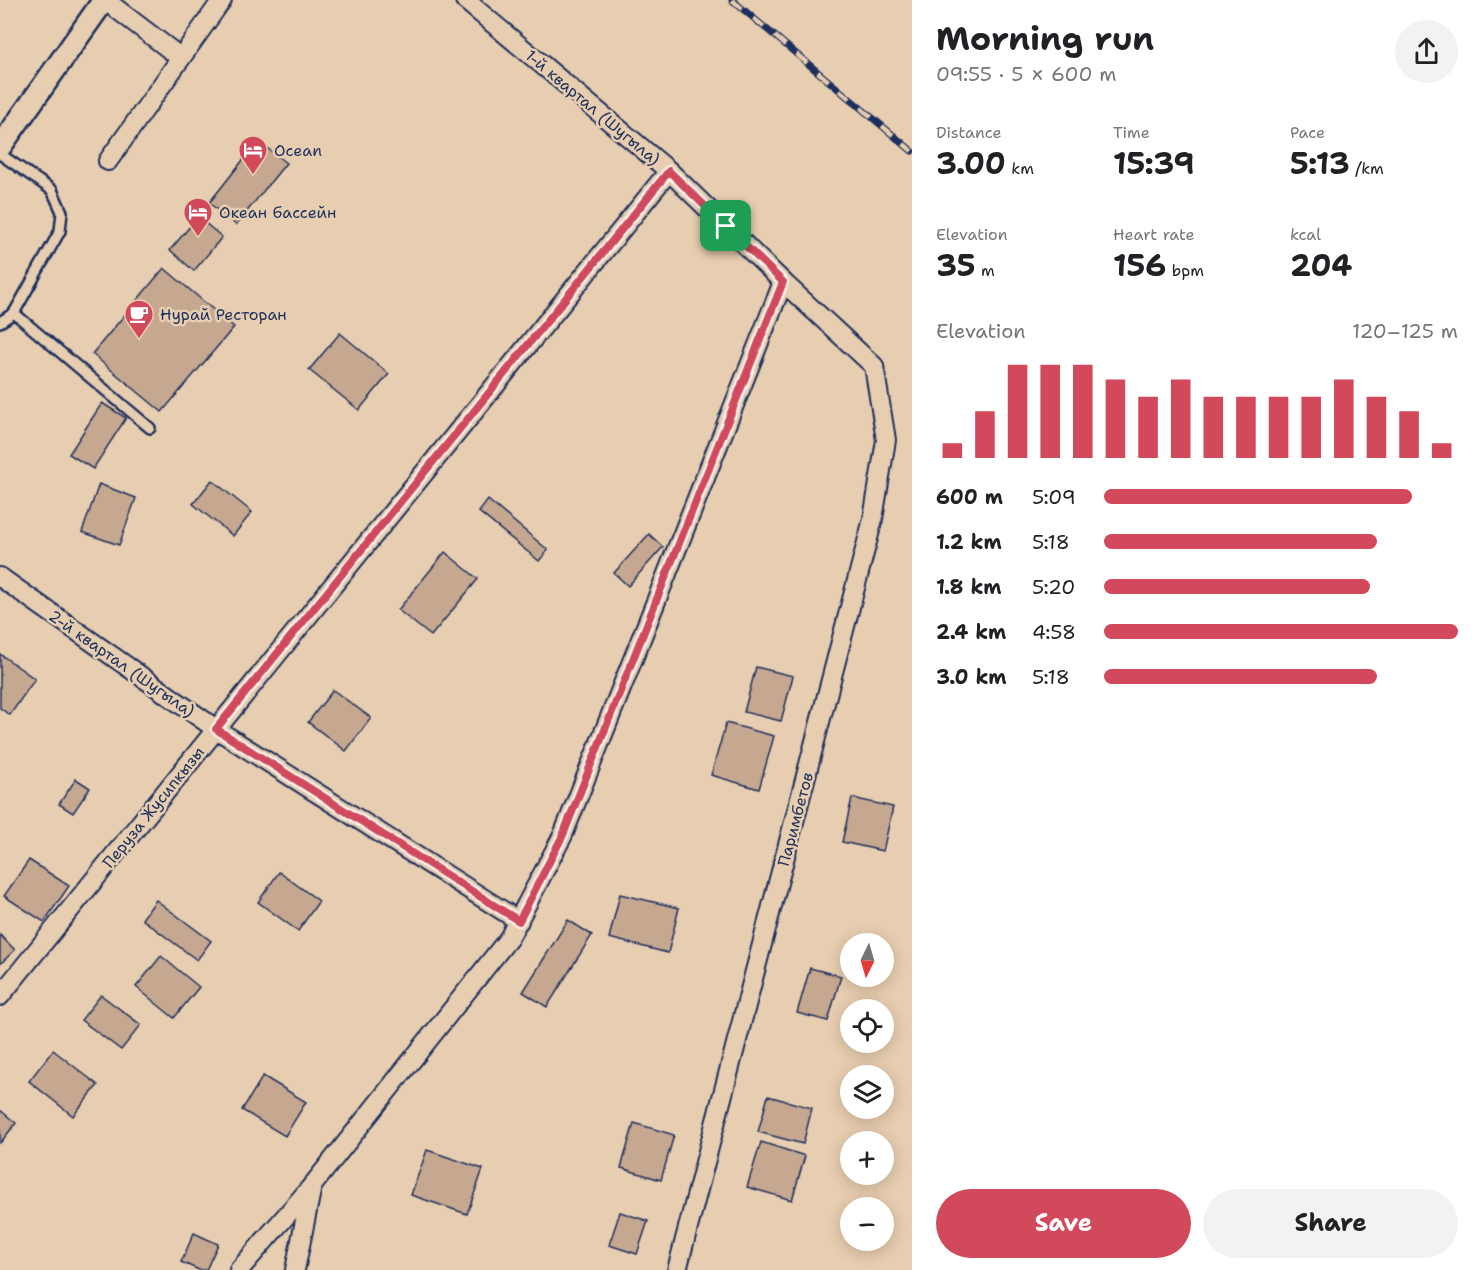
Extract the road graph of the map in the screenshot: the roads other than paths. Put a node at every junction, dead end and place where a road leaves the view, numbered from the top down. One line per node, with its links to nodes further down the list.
1 (105, 0): 4 (street); 5 (street)
2 (222, 0): 4 (street)
3 (465, 0): 8 (street, 1-й квартал (Шугыла))
4 (181, 58): 7 (street)
5 (0, 147)
6 (0, 154): 10 (lane)
7 (108, 161)
8 (669, 171): 9 (street, 1-й квартал (Шугыла)); 15 (street, Перуза Жусипкызы)
9 (783, 282): 12 (street, 1-й квартал (Шугыла)); 16 (street)
10 (14, 313): 11 (lane); 13 (lane)
11 (0, 322)
12 (874, 366): 21 (street, Паримбетов)
13 (150, 428)
14 (0, 577): 15 (street, 2-й квартал (Шугыла))
15 (216, 729): 16 (street, 2-й квартал (Шугыла)); 17 (street, Перуза Жусипкызы)
16 (519, 921): 18 (street)
17 (0, 996)
18 (312, 1186): 19 (street); 20 (street)
19 (238, 1270)
20 (295, 1270)
21 (677, 1270)

